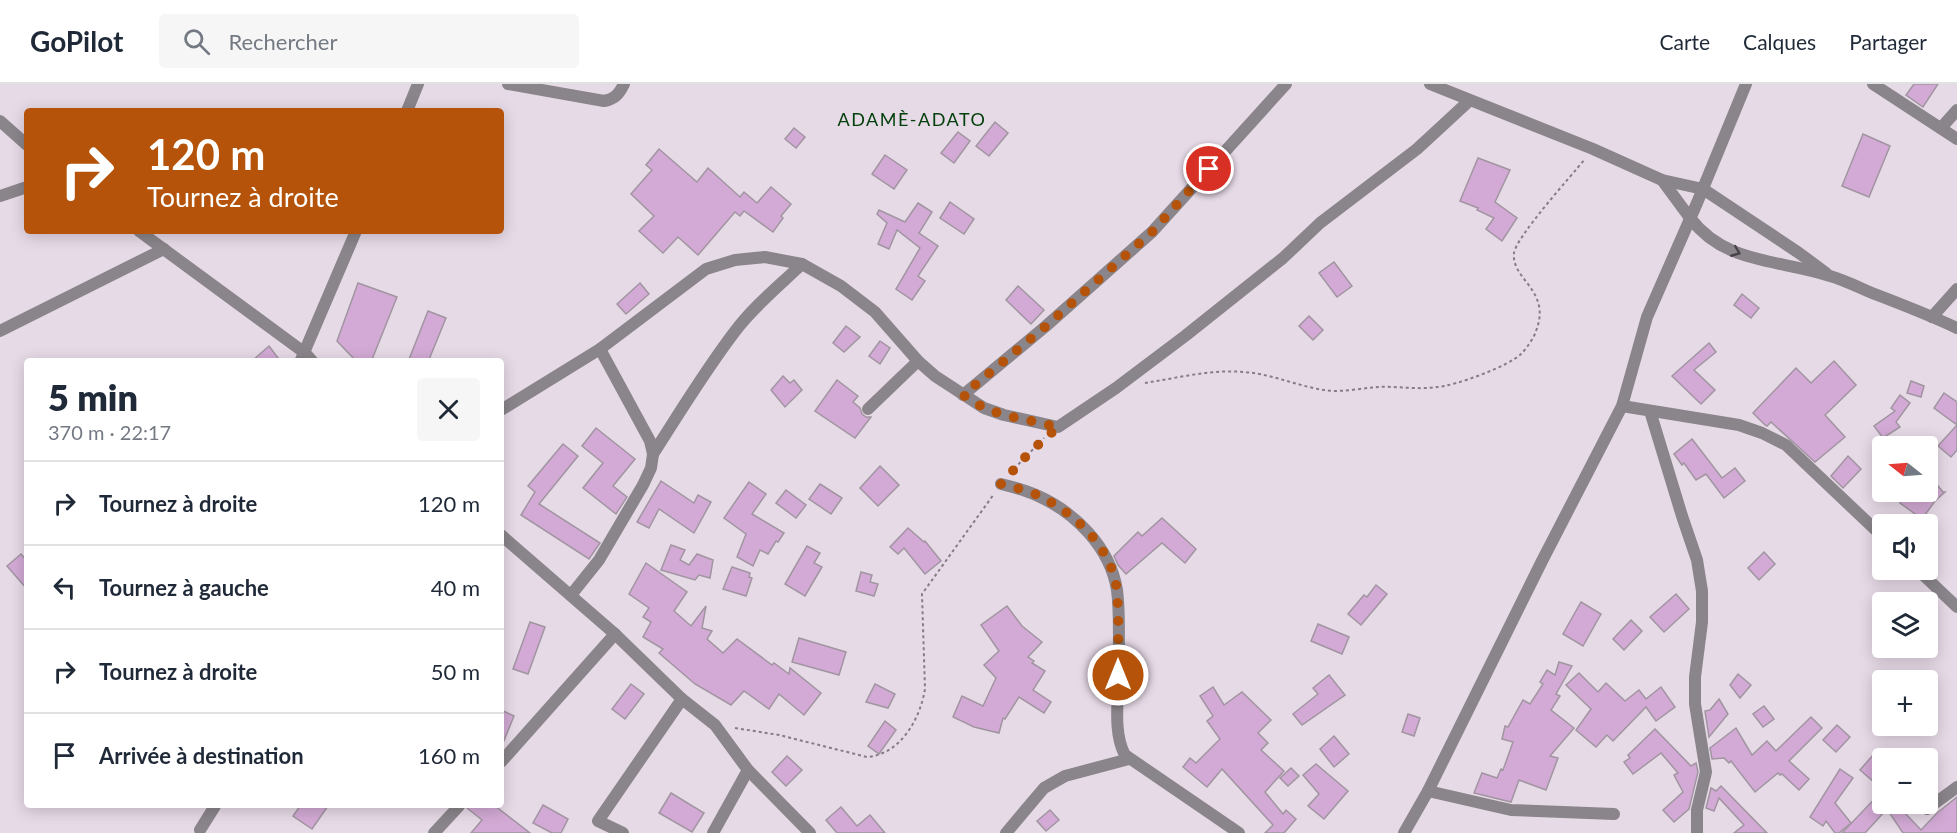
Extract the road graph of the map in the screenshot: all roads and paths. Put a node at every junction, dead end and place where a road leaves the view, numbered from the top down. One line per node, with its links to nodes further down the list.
1 (418, 84): 9 (street)
2 (508, 84): 3 (street)
3 (624, 84)
4 (1286, 84): 35 (street)
5 (1430, 84): 8 (street)
6 (1746, 84): 18 (street)
7 (1873, 84): 12 (street)
8 (1469, 101): 15 (street); 40 (street)
9 (408, 108)
10 (1957, 110): 12 (street)
11 (0, 121): 14 (street)
12 (1941, 128): 13 (street)
13 (1957, 139)
14 (24, 142)
15 (1593, 149): 16 (street); 34 (path)
16 (1662, 180): 18 (street); 20 (street)
17 (24, 188): 19 (street)
18 (1703, 189): 20 (street); 25 (street)
19 (0, 196)
20 (1690, 218): 25 (street, one-way to 25); 36 (street)
21 (143, 234): 23 (street)
22 (355, 234): 32 (street)
23 (164, 249): 29 (street); 31 (street)
24 (802, 264): 30 (street); 33 (street); 41 (street)
25 (1829, 275): 27 (street)
26 (1957, 289): 27 (street)
27 (1932, 317): 28 (street)
28 (1957, 328)
29 (0, 331)
30 (600, 349): 37 (street); 41 (street)
31 (305, 358)
32 (306, 358)
33 (918, 361): 35 (street); 38 (street)
34 (1139, 384)
35 (963, 395): 40 (street)
36 (1622, 406): 39 (street); 55 (street)
37 (504, 408)
38 (868, 409)
39 (1650, 411): 43 (street); 68 (street)
40 (1058, 427): 42 (path)
41 (653, 454): 46 (street)
42 (1001, 484): 50 (path); 52 (street)
43 (1872, 527)
44 (504, 538): 46 (street)
45 (1929, 580): 47 (street)
46 (571, 595): 48 (street)
47 (1957, 607)
48 (615, 634): 49 (street); 51 (street)
49 (682, 699): 50 (street); 62 (street)
50 (715, 725): 53 (street)
51 (504, 759)
52 (1129, 759): 65 (street); 66 (street)
53 (748, 770): 63 (street); 64 (street)
54 (1957, 787): 56 (street)
55 (1428, 791): 59 (street); 67 (street)
56 (1938, 801)
57 (214, 808): 60 (street)
58 (457, 808): 61 (street)
59 (1614, 813)
60 (200, 830)
61 (434, 833)
62 (623, 833)
63 (713, 833)
64 (810, 833)
65 (1006, 833)
66 (1239, 833)
67 (1404, 833)
68 (1697, 833)

